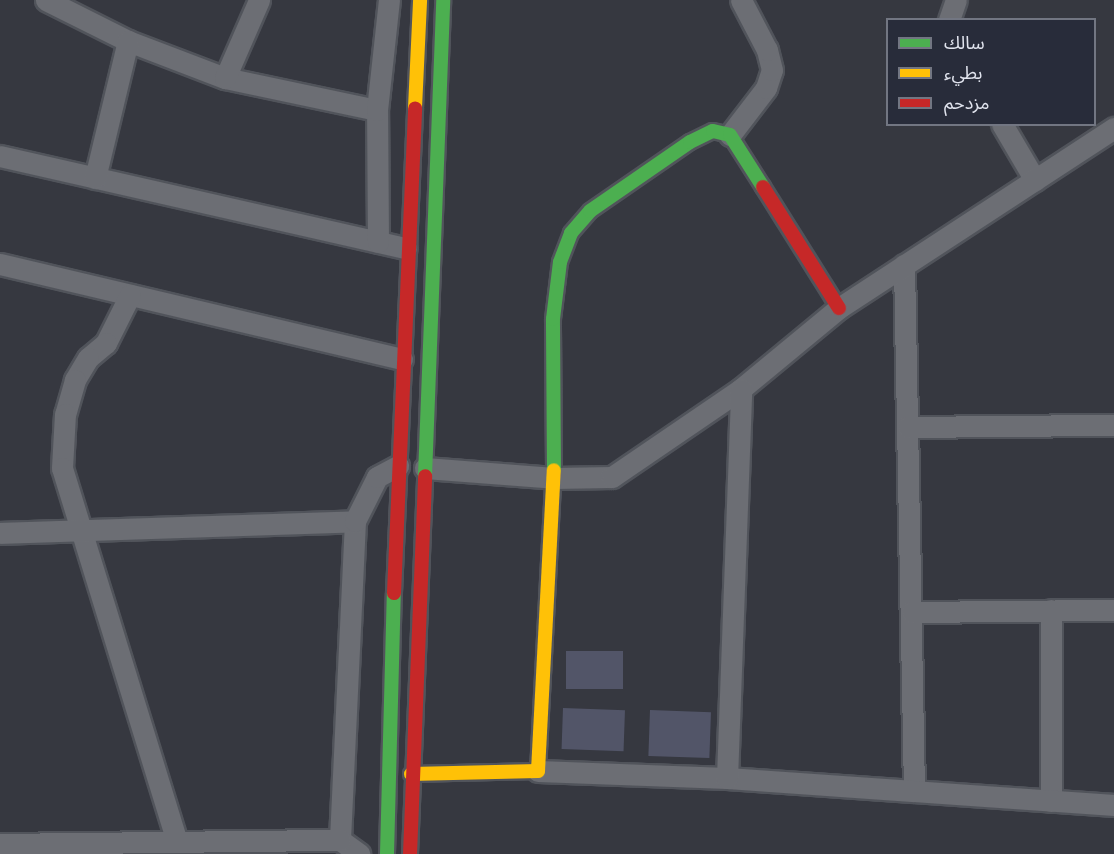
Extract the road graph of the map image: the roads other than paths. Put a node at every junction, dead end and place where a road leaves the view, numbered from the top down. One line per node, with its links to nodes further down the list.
1 (46, 0): 9 (street)
2 (259, 0): 10 (street)
3 (389, 0): 11 (street)
4 (420, 0): 19 (main road)
5 (443, 0): 29 (main road)
6 (741, 0): 14 (street)
7 (956, 0): 8 (street)
8 (950, 18)
9 (128, 41): 10 (street); 16 (street)
10 (225, 78): 11 (street)
11 (377, 110): 18 (street)
12 (1003, 126): 17 (street)
13 (1114, 128): 17 (street)
14 (730, 135): 23 (main road); 30 (main road)
15 (0, 156): 16 (street)
16 (95, 178): 18 (street)
17 (1035, 180): 21 (street)
18 (378, 242): 19 (street)
19 (406, 248): 24 (main road)
20 (0, 264): 22 (street)
21 (904, 265): 23 (street); 27 (street)
22 (130, 295): 24 (street); 32 (street)
23 (839, 308): 25 (street)
24 (402, 358): 28 (main road)
25 (741, 389): 30 (street); 39 (street)
26 (1114, 425): 27 (street)
27 (908, 427): 36 (street)
28 (398, 469): 29 (main road); 29 (main road); 31 (street); 47 (main road)
29 (425, 470): 30 (street); 38 (main road)
30 (554, 478): 37 (main road)
31 (355, 521): 32 (street); 43 (street)
32 (80, 531): 33 (street); 44 (street)
33 (0, 533)
34 (1051, 610): 35 (street); 36 (street); 41 (street)
35 (1114, 610)
36 (912, 612): 40 (street)
37 (538, 771): 38 (main road); 39 (street)
38 (411, 774): 48 (main road)
39 (727, 778): 40 (street)
40 (914, 791): 41 (street)
41 (1051, 801): 42 (street)
42 (1114, 805)
43 (340, 840): 44 (street); 46 (street)
44 (177, 842): 45 (street)
45 (0, 844)
46 (359, 854)
47 (387, 854)
48 (410, 854)

